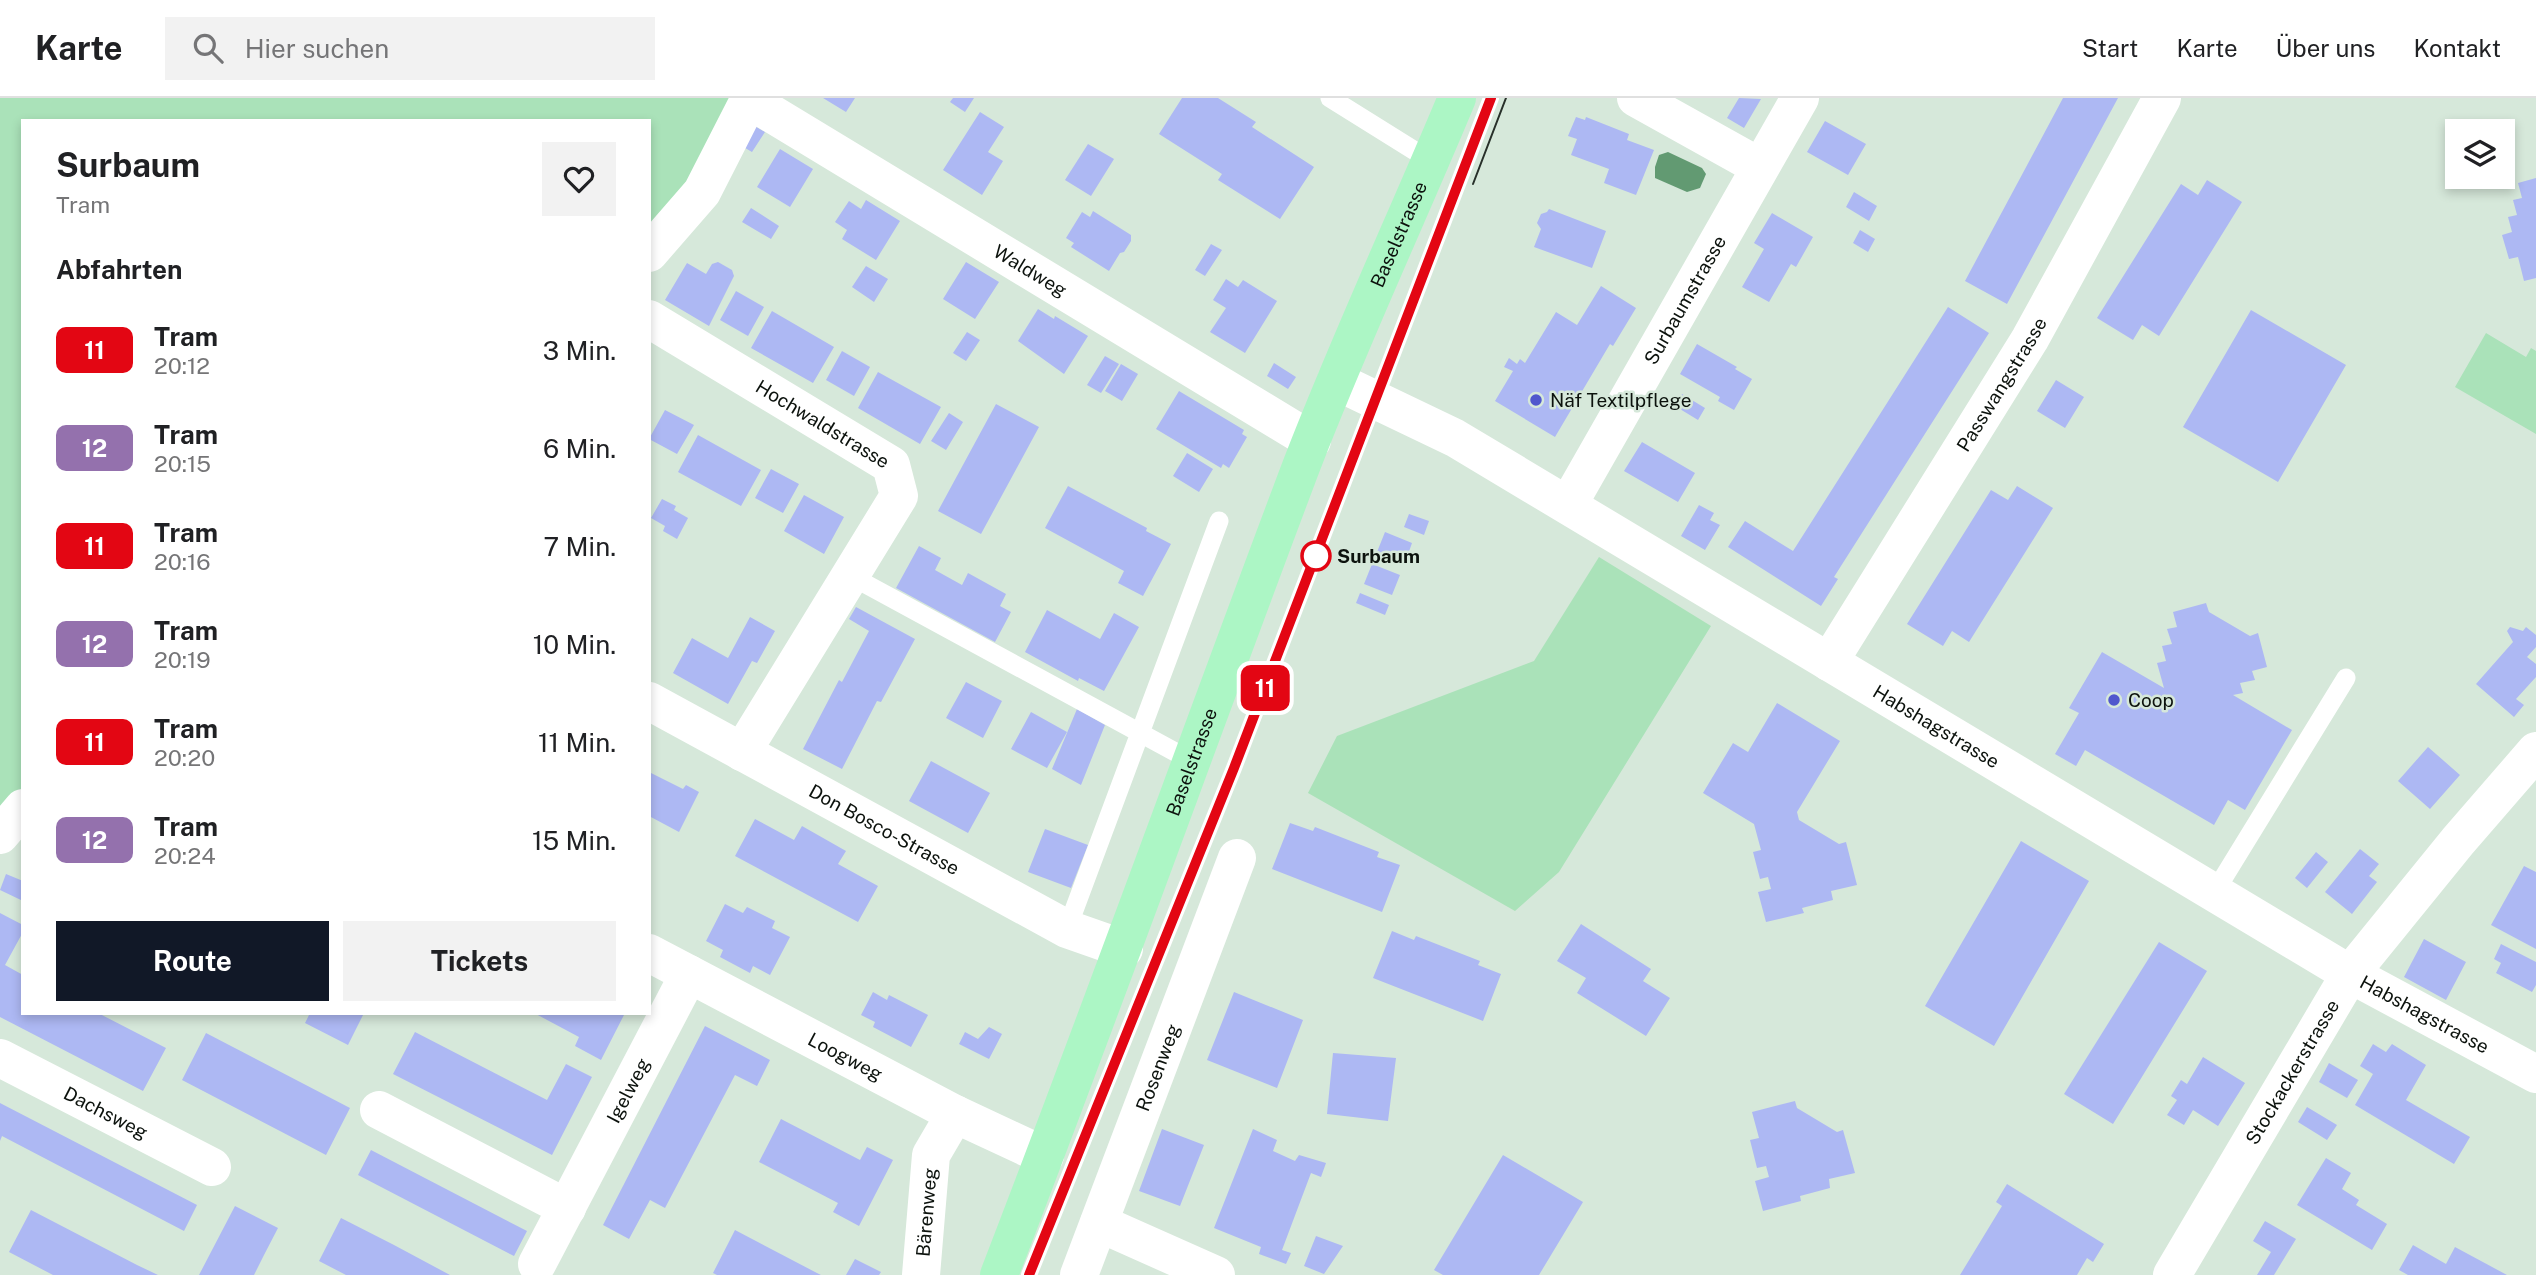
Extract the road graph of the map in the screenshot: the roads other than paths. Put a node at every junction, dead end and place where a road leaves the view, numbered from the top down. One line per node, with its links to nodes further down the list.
1 (1330, 98): 7 (lane)
2 (1457, 98): 7 (main road, Baselstrasse)
3 (1636, 98): 8 (street)
4 (1800, 98): 8 (street, Surbaumstrasse)
5 (2162, 98): 16 (street, Passwangstrasse)
6 (750, 99): 9 (street); 12 (street, Waldweg)
7 (1431, 161): 11 (main road, Baselstrasse)
8 (1760, 167): 13 (street, Surbaumstrasse)
9 (651, 251)
10 (651, 320): 15 (street, Hochwaldstrasse)
11 (1336, 381): 12 (main road, Baselstrasse); 13 (street, Habshagstrasse)
12 (1312, 441): 22 (main road, Baselstrasse)
13 (1568, 505): 16 (street, Habshagstrasse)
14 (1219, 521): 19 (lane)
15 (851, 576): 19 (lane); 21 (street, Hochwaldstrasse)
16 (1829, 662): 26 (street, Habshagstrasse)
17 (2346, 678): 26 (lane)
18 (651, 702): 21 (street, Don Bosco-Strasse)
19 (1140, 733): 22 (lane); 27 (lane)
20 (2536, 751): 31 (street, Stockackerstrasse)
21 (742, 752): 27 (street, Don Bosco-Strasse)
22 (1191, 760): 28 (main road, Baselstrasse)
23 (21, 810): 24 (street)
24 (0, 835)
25 (1237, 858): 39 (street, Rosenweg)
26 (2214, 893): 31 (street, Habshagstrasse)
27 (1067, 929): 28 (street, Don Bosco-Strasse)
28 (1124, 949): 36 (main road, Baselstrasse)
29 (651, 954): 30 (street, Loogweg)
30 (689, 974): 35 (street, Loogweg); 38 (street, Igelweg)
31 (2350, 974): 33 (street, Habshagstrasse); 45 (street, Stockackerstrasse)
32 (0, 1058): 37 (street, Dachsweg)
33 (2536, 1074)
34 (379, 1110): 38 (street)
35 (955, 1114): 36 (street, Loogweg); 41 (street, Bärenweg)
36 (1045, 1156): 42 (main road, Baselstrasse)
37 (212, 1167)
38 (567, 1208): 40 (street, Igelweg)
39 (1099, 1223): 43 (street, Rosenweg); 44 (street)
40 (537, 1264)
41 (921, 1275)
42 (999, 1275)
43 (1079, 1275)
44 (1216, 1275)
45 (2172, 1275)

